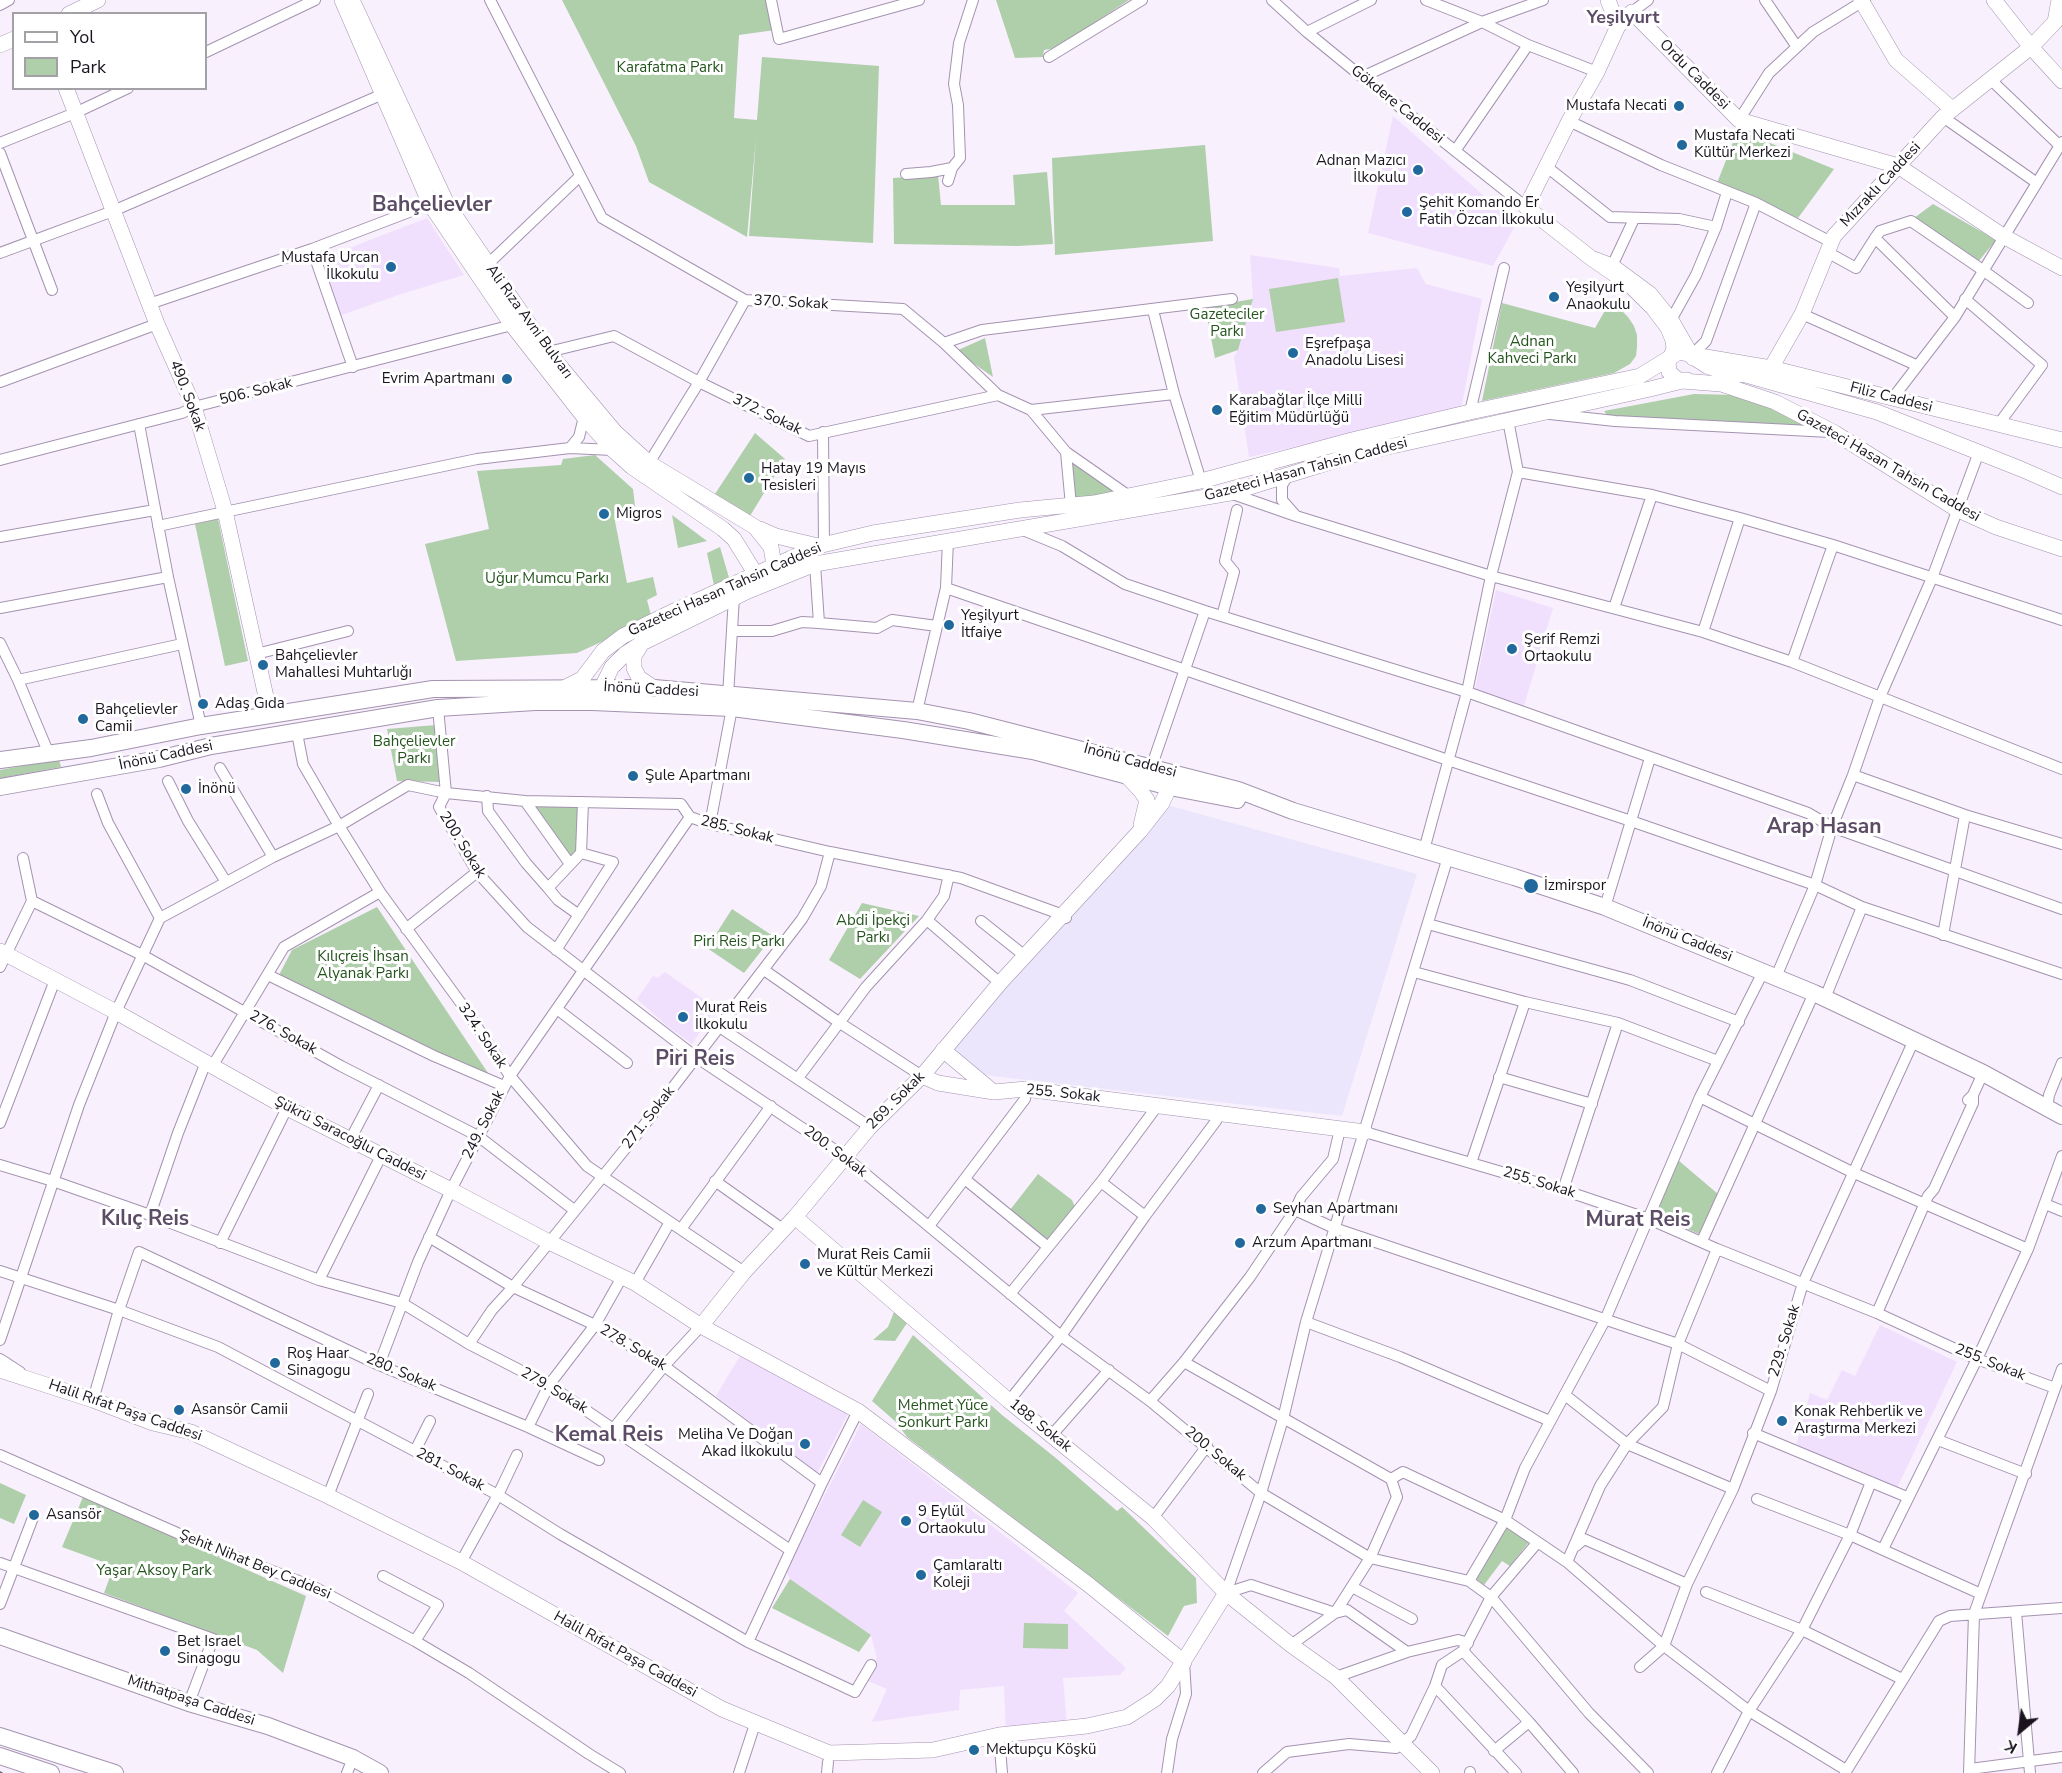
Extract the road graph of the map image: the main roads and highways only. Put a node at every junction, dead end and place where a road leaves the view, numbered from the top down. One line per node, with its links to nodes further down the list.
1 (98, 0): 8 (main road)
2 (342, 0): 31 (main road, Ali Rıza Avni Bulvarı)
3 (352, 0): 27 (main road, Ali Rıza Avni Bulvarı)
4 (1608, 0): 9 (main road)
5 (1994, 0): 10 (main road)
6 (2059, 0): 10 (main road, Mızraklı Caddesi)
7 (1863, 1): 13 (main road)
8 (73, 12)
9 (1618, 26): 14 (main road, Ordu Caddesi); 15 (main road, Gökdere Caddesi)
10 (2031, 47): 11 (main road); 13 (main road, Mızraklı Caddesi)
11 (2062, 81)
12 (67, 90): 39 (main road, 490. Sokak)
13 (1947, 113): 14 (main road, Mızraklı Caddesi)
14 (1898, 166): 16 (main road, Ordu Caddesi); 20 (main road, Mızraklı Caddesi)
15 (1591, 258): 17 (main road, Gökdere Caddesi); 17 (main road, Gökdere Caddesi)
16 (2062, 268)
17 (1670, 324): 18 (main road); 19 (main road, Gökdere Caddesi); 21 (main road)
18 (1672, 356): 19 (main road); 21 (main road, Gazeteci Hasan Tahsin Caddesi); 23 (main road)
19 (1691, 356): 20 (main road); 22 (main road, Gazeteci Hasan Tahsin Caddesi); 23 (main road)
20 (1771, 368): 22 (main road); 25 (main road, Filiz Caddesi)
21 (1650, 370): 28 (main road, Gazeteci Hasan Tahsin Caddesi)
22 (1746, 375): 24 (main road); 26 (main road, Gazeteci Hasan Tahsin Caddesi)
23 (1682, 381): 24 (main road, Gazeteci Hasan Tahsin Caddesi); 32 (main road, Gazeteci Hasan Tahsin Caddesi)
24 (1721, 384): 29 (main road, Gazeteci Hasan Tahsin Caddesi)
25 (2062, 440)
26 (2062, 487)
27 (755, 527): 28 (main road); 30 (main road, Ali Rıza Avni Bulvarı)
28 (821, 545): 30 (main road, Gazeteci Hasan Tahsin Caddesi)
29 (2062, 549)
30 (774, 565): 31 (main road, Gazeteci Hasan Tahsin Caddesi); 32 (main road)
31 (752, 568): 32 (main road); 34 (main road, Gazeteci Hasan Tahsin Caddesi)
32 (771, 581): 33 (main road, Gazeteci Hasan Tahsin Caddesi)
33 (642, 643): 36 (main road); 37 (main road, Gazeteci Hasan Tahsin Caddesi)
34 (594, 666): 35 (main road, Gazeteci Hasan Tahsin Caddesi); 37 (main road)
35 (567, 687): 37 (main road, İnönü Caddesi); 39 (main road, İnönü Caddesi)
36 (654, 688): 37 (main road, İnönü Caddesi); 38 (main road, İnönü Caddesi)
37 (595, 692): 38 (main road, İnönü Caddesi); 43 (main road, İnönü Caddesi)
38 (730, 702): 41 (main road, İnönü Caddesi); 42 (main road, İnönü Caddesi)
39 (270, 715): 40 (main road, İnönü Caddesi)
40 (0, 760)
41 (1125, 774): 42 (main road, İnönü Caddesi); 44 (main road)
42 (1173, 780): 44 (main road, 269. Sokak); 49 (main road, İnönü Caddesi)
43 (0, 788)
44 (1140, 831): 46 (main road, 269. Sokak)
45 (2, 957): 52 (main road, Şükrü Saracoğlu Caddesi)
46 (943, 1050): 47 (main road, 269. Sokak); 48 (main road)
47 (922, 1076): 48 (main road, 255. Sokak); 51 (main road, 269. Sokak)
48 (994, 1092): 50 (main road, 255. Sokak)
49 (2062, 1116)
50 (1365, 1132)
51 (795, 1217): 52 (main road, 269. Sokak); 54 (main road, 188. Sokak)
52 (701, 1326): 56 (main road, Şükrü Saracoğlu Caddesi)
53 (0, 1370): 56 (main road, Halil Rıfat Paşa Caddesi)
54 (1226, 1593): 56 (main road, Halil Rıfat Paşa Caddesi); 58 (main road, 188. Sokak)
55 (0, 1636): 60 (main road, Mithatpaşa Caddesi)
56 (1184, 1662)
57 (0, 1736): 62 (main road)
58 (1400, 1745): 64 (main road); 65 (main road)
59 (0, 1756): 61 (main road)
60 (350, 1766): 63 (main road, Mithatpaşa Caddesi)
61 (51, 1773)
62 (116, 1773)
63 (380, 1773)
64 (1422, 1773)
65 (1432, 1773)

